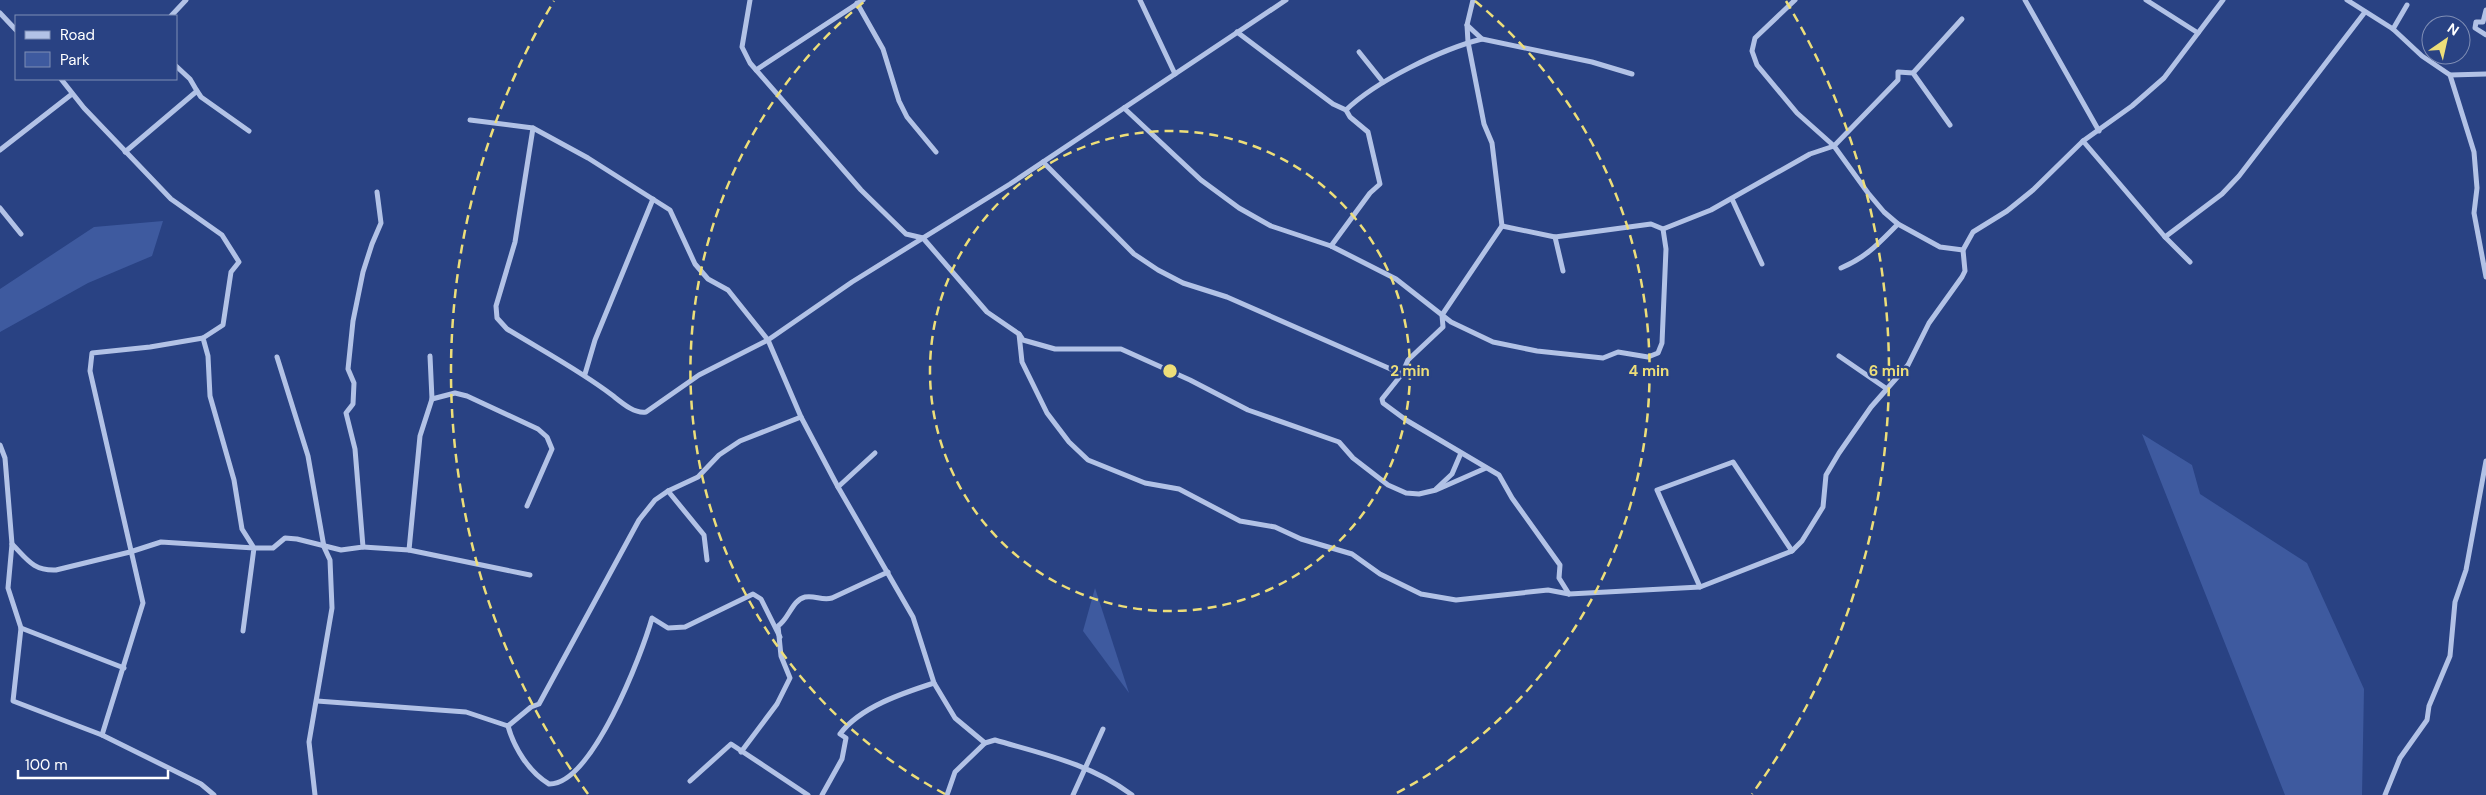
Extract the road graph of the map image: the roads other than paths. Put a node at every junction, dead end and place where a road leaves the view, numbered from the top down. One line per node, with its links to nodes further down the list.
1 (186, 0): 16 (street)
2 (750, 0): 28 (street)
3 (1140, 0): 30 (street)
4 (1286, 0): 21 (street)
5 (1474, 0): 18 (street)
6 (1795, 0): 46 (street)
7 (2025, 0): 44 (street)
8 (2146, 0): 22 (street)
9 (2223, 0): 22 (street)
10 (2347, 0): 14 (street)
11 (860, 2): 28 (street); 49 (street)
12 (2407, 5): 20 (street)
13 (2486, 10): 23 (street)
14 (2365, 12): 20 (street); 60 (street)
15 (0, 13): 19 (street)
16 (172, 15)
17 (1962, 19): 29 (street)
18 (1466, 25): 24 (street); 25 (street)
19 (15, 29)
20 (2392, 29): 33 (street)
21 (1237, 32): 30 (street); 39 (street)
22 (2198, 34): 44 (street)
23 (2486, 35)
24 (1482, 39): 25 (street); 31 (street)
25 (1468, 42): 35 (street); 56 (street)
26 (1359, 52): 35 (street)
27 (178, 68): 36 (street)
28 (756, 70): 61 (street)
29 (1913, 73): 41 (street); 46 (street)
30 (1175, 74): 38 (street)
31 (1632, 74)
32 (2486, 74): 33 (street)
33 (2450, 75): 68 (street)
34 (62, 80): 37 (street)
35 (1383, 82): 39 (street)
36 (197, 91): 43 (street); 48 (street)
37 (72, 94): 47 (street); 48 (street)
38 (1124, 108): 50 (street); 62 (street)
39 (1346, 110): 62 (street)
40 (470, 120): 42 (street)
41 (1950, 125)
42 (533, 128): 52 (street); 76 (street)
43 (249, 131)
44 (2099, 131): 45 (street)
45 (2083, 141): 60 (street); 63 (street)
46 (1834, 146): 53 (street); 55 (street)
47 (0, 150)
48 (125, 152): 71 (street)
49 (936, 152)
50 (1043, 162): 61 (street); 77 (street)
51 (378, 192): 92 (street)
52 (653, 199): 72 (street); 76 (street)
53 (1732, 199): 57 (street); 65 (street)
54 (0, 208): 58 (street)
55 (1898, 224): 63 (street); 66 (street)
56 (1502, 226): 59 (street); 69 (street)
57 (1663, 229): 59 (street); 69 (street)
58 (21, 234)
59 (1555, 237): 67 (street)
60 (2165, 237): 64 (street)
61 (923, 238): 70 (street); 72 (street)
62 (1332, 246): 69 (street)
63 (1963, 250): 78 (street)
64 (2190, 262)
65 (1762, 264)
66 (1841, 268)
67 (1563, 271)
68 (2486, 277)
69 (1442, 315): 77 (street)
70 (1019, 334): 88 (street); 101 (street)
71 (203, 338): 93 (street); 96 (street)
72 (768, 340): 76 (street); 80 (street)
73 (430, 356): 79 (street)
74 (1839, 356): 78 (street)
75 (277, 357): 91 (street)
76 (585, 374)
77 (1402, 374): 83 (street)
78 (1887, 389): 95 (street)
79 (432, 399): 89 (street); 94 (street)
80 (801, 417): 86 (street); 87 (street)
81 (0, 445): 90 (street)
82 (875, 453): 86 (street)
83 (1461, 453): 85 (street); 88 (street)
84 (2486, 461): 122 (street)
85 (1486, 468): 88 (street); 101 (street)
86 (838, 487): 98 (street)
87 (668, 491): 97 (street); 108 (street)
88 (1434, 491)
89 (527, 506)
90 (12, 544): 96 (street); 102 (street)
91 (324, 547): 92 (street); 93 (street); 107 (street)
92 (363, 547): 94 (street)
93 (254, 548): 96 (street); 103 (street)
94 (410, 550): 99 (street)
95 (1792, 551): 100 (street); 100 (street)
96 (130, 552): 105 (street)
97 (707, 560)
98 (888, 572): 104 (street); 106 (street)
99 (530, 575)
100 (1700, 587): 101 (street)
101 (1569, 594)
102 (22, 628): 105 (street); 110 (street)
103 (243, 631)
104 (780, 638): 108 (street); 112 (street)
105 (124, 668): 110 (street)
106 (934, 683): 111 (street); 118 (street)
107 (317, 701): 108 (street); 116 (street)
108 (508, 726)
109 (1103, 729): 113 (street)
110 (102, 735): 115 (street)
111 (985, 743): 113 (street); 119 (street)
112 (740, 752): 114 (street); 117 (street)
113 (1086, 767): 120 (street); 121 (street)
114 (690, 781)
115 (214, 795)
116 (315, 795)
117 (808, 795)
118 (822, 795)
119 (948, 795)
120 (1073, 795)
121 (1132, 795)
122 (2385, 795)

